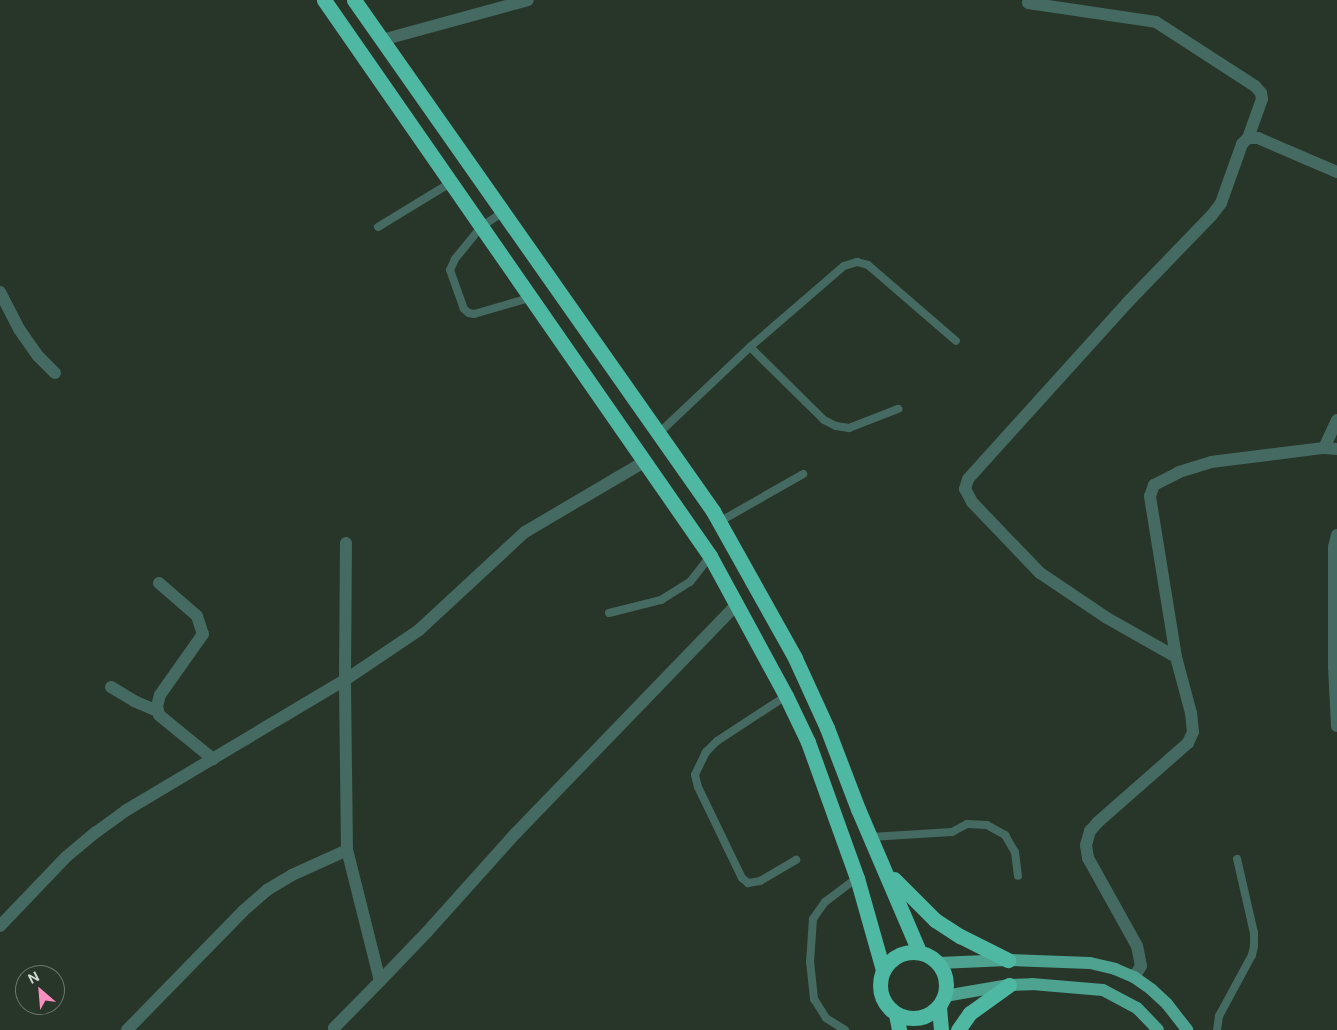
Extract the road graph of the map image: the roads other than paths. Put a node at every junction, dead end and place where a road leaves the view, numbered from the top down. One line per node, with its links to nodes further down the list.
1 (324, 0): 8 (highway)
2 (528, 0): 5 (street)
3 (359, 2): 5 (highway)
4 (1028, 3): 6 (street)
5 (382, 40): 9 (highway)
6 (1248, 138): 7 (street); 30 (street)
7 (1337, 172)
8 (450, 183): 10 (lane); 11 (highway)
9 (504, 212): 11 (lane); 19 (highway)
10 (378, 227)
11 (481, 227): 13 (highway); 13 (lane)
12 (0, 292): 16 (street)
13 (529, 298): 21 (highway)
14 (956, 341): 15 (lane)
15 (750, 347): 17 (lane); 19 (lane)
16 (55, 373)
17 (898, 410)
18 (1337, 420): 20 (street)
19 (658, 433): 23 (highway)
20 (1331, 449): 30 (street)
21 (644, 462): 26 (highway); 31 (street)
22 (803, 474): 23 (lane)
23 (720, 522): 37 (highway)
24 (1337, 535): 35 (street)
25 (346, 543): 31 (street)
26 (710, 556): 28 (highway); 29 (lane)
27 (158, 583): 34 (street)
28 (737, 604): 33 (highway); 50 (street)
29 (609, 613)
30 (1176, 657): 49 (street)
31 (345, 680): 36 (street); 38 (street)
32 (111, 687): 34 (street)
33 (786, 696): 40 (lane); 43 (highway)
34 (158, 711): 36 (street)
35 (1337, 726)
36 (213, 759): 44 (street)
37 (871, 837): 41 (highway); 42 (lane)
38 (347, 850): 50 (street); 55 (street)
39 (1236, 859): 62 (lane)
40 (796, 860)
41 (886, 870): 45 (highway); 46 (highway)
42 (1018, 876)
43 (858, 878): 48 (highway); 56 (lane)
44 (0, 926)
45 (919, 951): 47 (highway); 48 (highway)
46 (1008, 960): 47 (main road); 49 (main road)
47 (939, 963): 52 (highway)
48 (883, 970): 53 (highway)
49 (1134, 977): 61 (main road)
50 (380, 981): 54 (street)
51 (1008, 985): 52 (main road); 59 (highway); 60 (main road)
52 (942, 1001): 53 (highway); 58 (highway)
53 (896, 1014): 57 (highway)
54 (333, 1029)
55 (128, 1030)
56 (844, 1030)
57 (899, 1030)
58 (941, 1030)
59 (958, 1030)
60 (1158, 1030)
61 (1187, 1030)
62 (1217, 1030)

